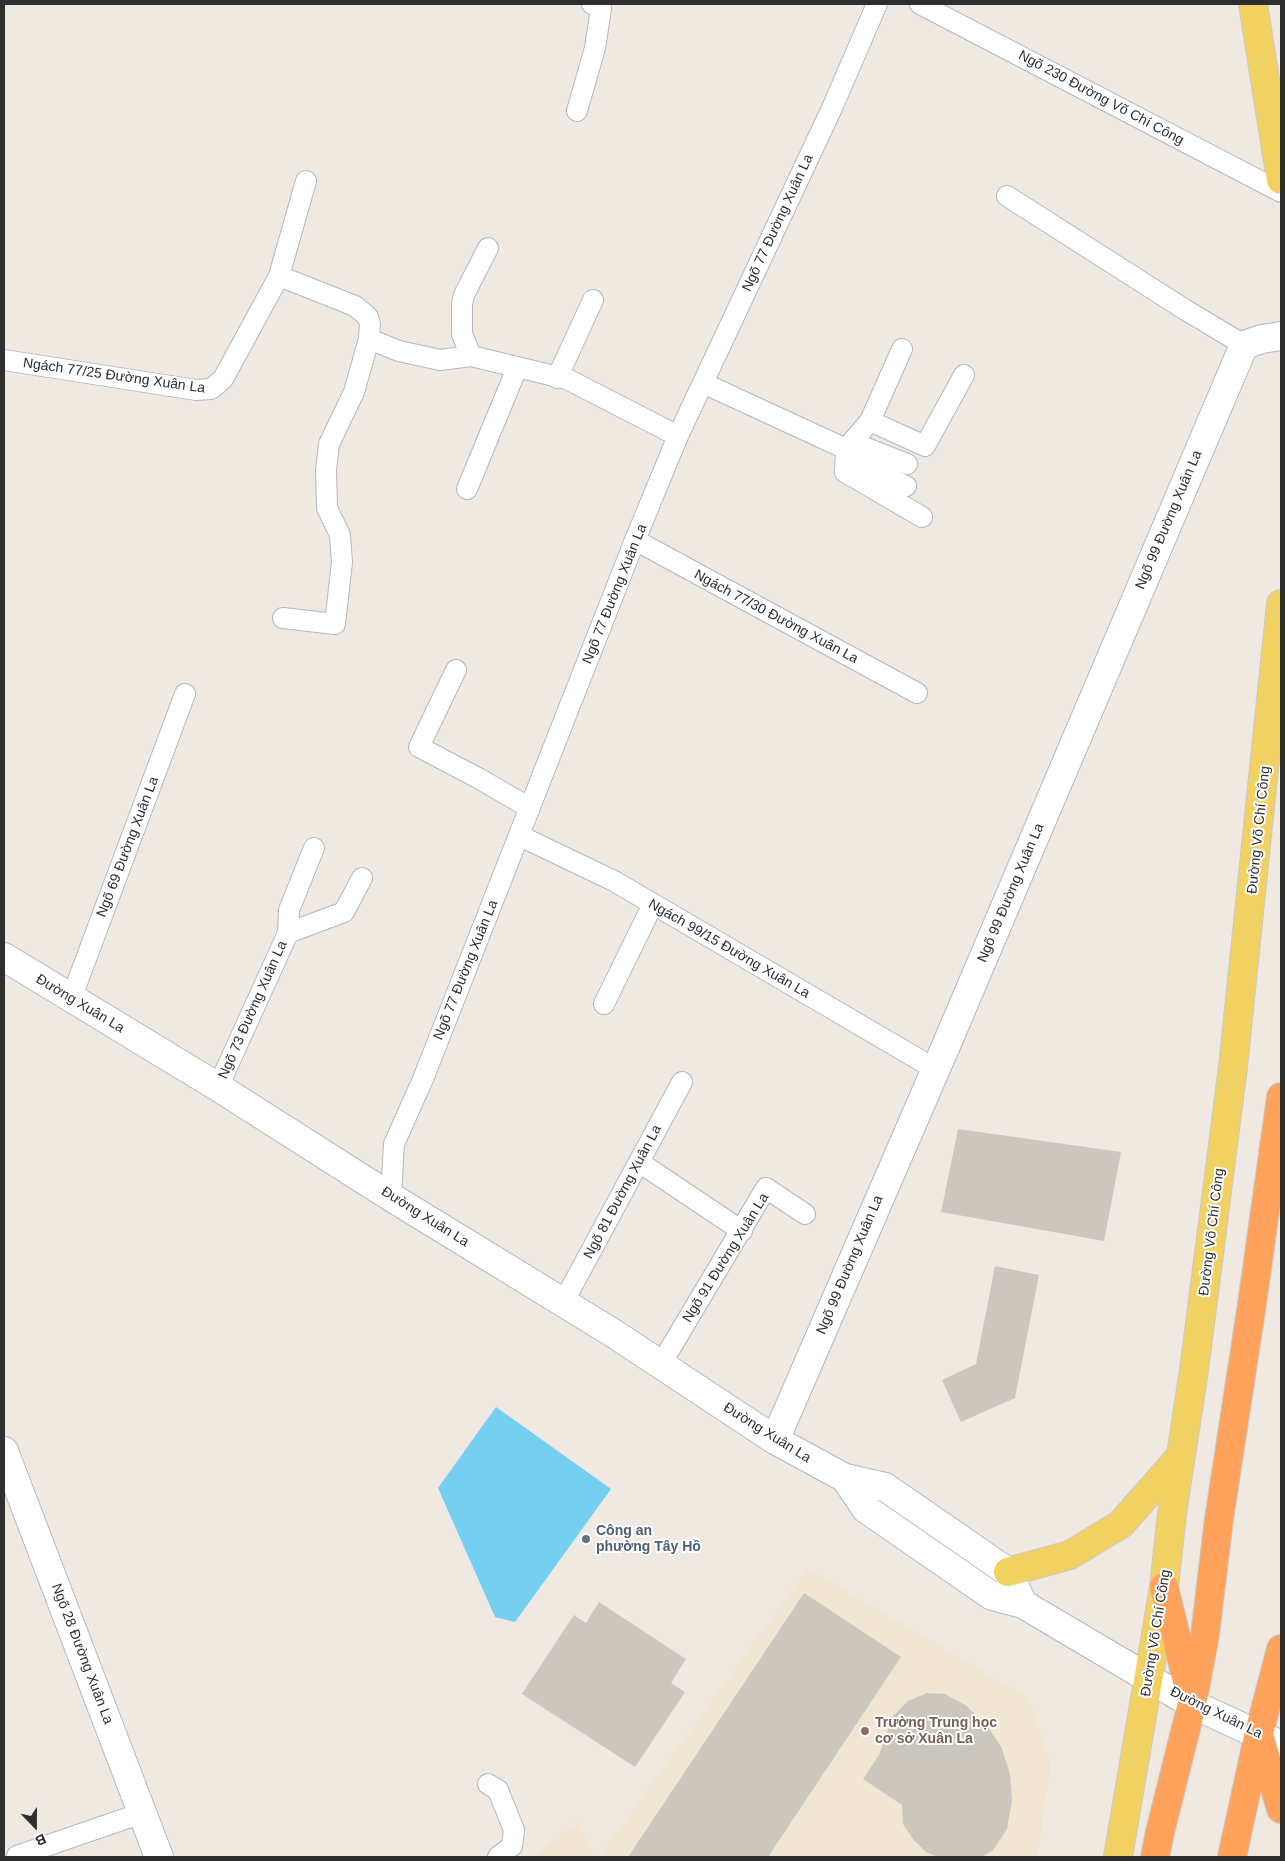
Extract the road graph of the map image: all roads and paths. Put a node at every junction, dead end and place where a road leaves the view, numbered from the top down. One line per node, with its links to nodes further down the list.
1 (877, 4): 22 (lane, Ngõ 77 Đường Xuân La)
2 (920, 4): 8 (lane, Ngõ 230 Đường Võ Chí Công)
3 (1253, 4): 6 (main road)
4 (599, 5): 5 (lane)
5 (577, 110)
6 (1281, 180)
7 (306, 181): 11 (lane, Ngách 77/25 Đường Xuân La)
8 (1281, 192)
9 (1007, 196): 15 (lane)
10 (488, 248): 17 (lane)
11 (279, 276): 14 (lane); 18 (lane, Ngách 77/25 Đường Xuân La)
12 (593, 300): 21 (lane)
13 (1281, 336): 15 (street)
14 (369, 339): 17 (lane); 32 (lane)
15 (1244, 345): 45 (street, Ngõ 99 Đường Xuân La)
16 (902, 349): 23 (lane)
17 (471, 356): 19 (lane)
18 (4, 360)
19 (517, 368): 21 (lane); 28 (lane)
20 (964, 374): 23 (lane)
21 (557, 378): 24 (lane)
22 (703, 384): 24 (lane, Ngõ 77 Đường Xuân La); 25 (lane)
23 (870, 421): 25 (lane)
24 (678, 436): 30 (lane, Ngõ 77 Đường Xuân La)
25 (846, 449): 26 (lane); 27 (lane); 29 (lane)
26 (907, 464)
27 (906, 486)
28 (467, 489)
29 (922, 517)
30 (635, 540): 34 (lane, Ngách 77/30 Đường Xuân La); 36 (lane, Ngõ 77 Đường Xuân La)
31 (1281, 604): 57 (main road, Đường Võ Chí Công)
32 (283, 618)
33 (456, 670): 36 (lane)
34 (917, 693)
35 (185, 694): 43 (lane, Ngõ 69 Đường Xuân La)
36 (530, 808): 37 (lane, Ngõ 77 Đường Xuân La)
37 (520, 836): 40 (lane, Ngách 99/15 Đường Xuân La); 50 (lane, Ngõ 77 Đường Xuân La)
38 (314, 848): 41 (lane, Ngõ 73 Đường Xuân La)
39 (362, 878): 41 (lane)
40 (653, 904): 44 (lane); 45 (lane, Ngách 99/15 Đường Xuân La)
41 (288, 933): 47 (lane, Ngõ 73 Đường Xuân La)
42 (4, 957): 43 (street, Đường Xuân La)
43 (71, 999): 47 (street, Đường Xuân La)
44 (604, 1004)
45 (935, 1069): 55 (street, Ngõ 99 Đường Xuân La)
46 (682, 1082): 49 (lane, Ngõ 81 Đường Xuân La)
47 (218, 1088): 50 (street, Đường Xuân La)
48 (1281, 1097): 64 (highway)
49 (638, 1162): 52 (lane); 53 (lane, Ngõ 81 Đường Xuân La)
50 (391, 1197): 53 (street, Đường Xuân La)
51 (805, 1214): 52 (lane, Ngõ 91 Đường Xuân La)
52 (742, 1231): 54 (lane, Ngõ 91 Đường Xuân La)
53 (563, 1302): 54 (street, Đường Xuân La)
54 (660, 1364): 55 (street, Đường Xuân La)
55 (775, 1440): 58 (street, Đường Xuân La)
56 (4, 1451): 68 (street, Ngõ 28 Đường Xuân La)
57 (1180, 1457): 59 (main road); 60 (main road, Đường Võ Chí Công)
58 (845, 1478): 59 (street, Đường Xuân La); 61 (street, Đường Xuân La)
59 (1008, 1572): 61 (street)
60 (1164, 1587): 63 (main road, Đường Võ Chí Công); 64 (highway)
61 (1022, 1604): 63 (street, Đường Xuân La)
62 (1281, 1649): 65 (highway)
63 (1149, 1679): 64 (street, Đường Xuân La); 73 (main road, Đường Võ Chí Công)
64 (1192, 1704): 65 (street, Đường Xuân La); 69 (highway)
65 (1270, 1739): 67 (highway); 74 (highway)
66 (488, 1784): 72 (lane)
67 (1281, 1809)
68 (142, 1812): 70 (lane); 71 (street, Ngõ 28 Đường Xuân La)
69 (1153, 1855)
70 (18, 1857)
71 (160, 1857)
72 (498, 1857)
73 (1118, 1857)
74 (1232, 1857)

